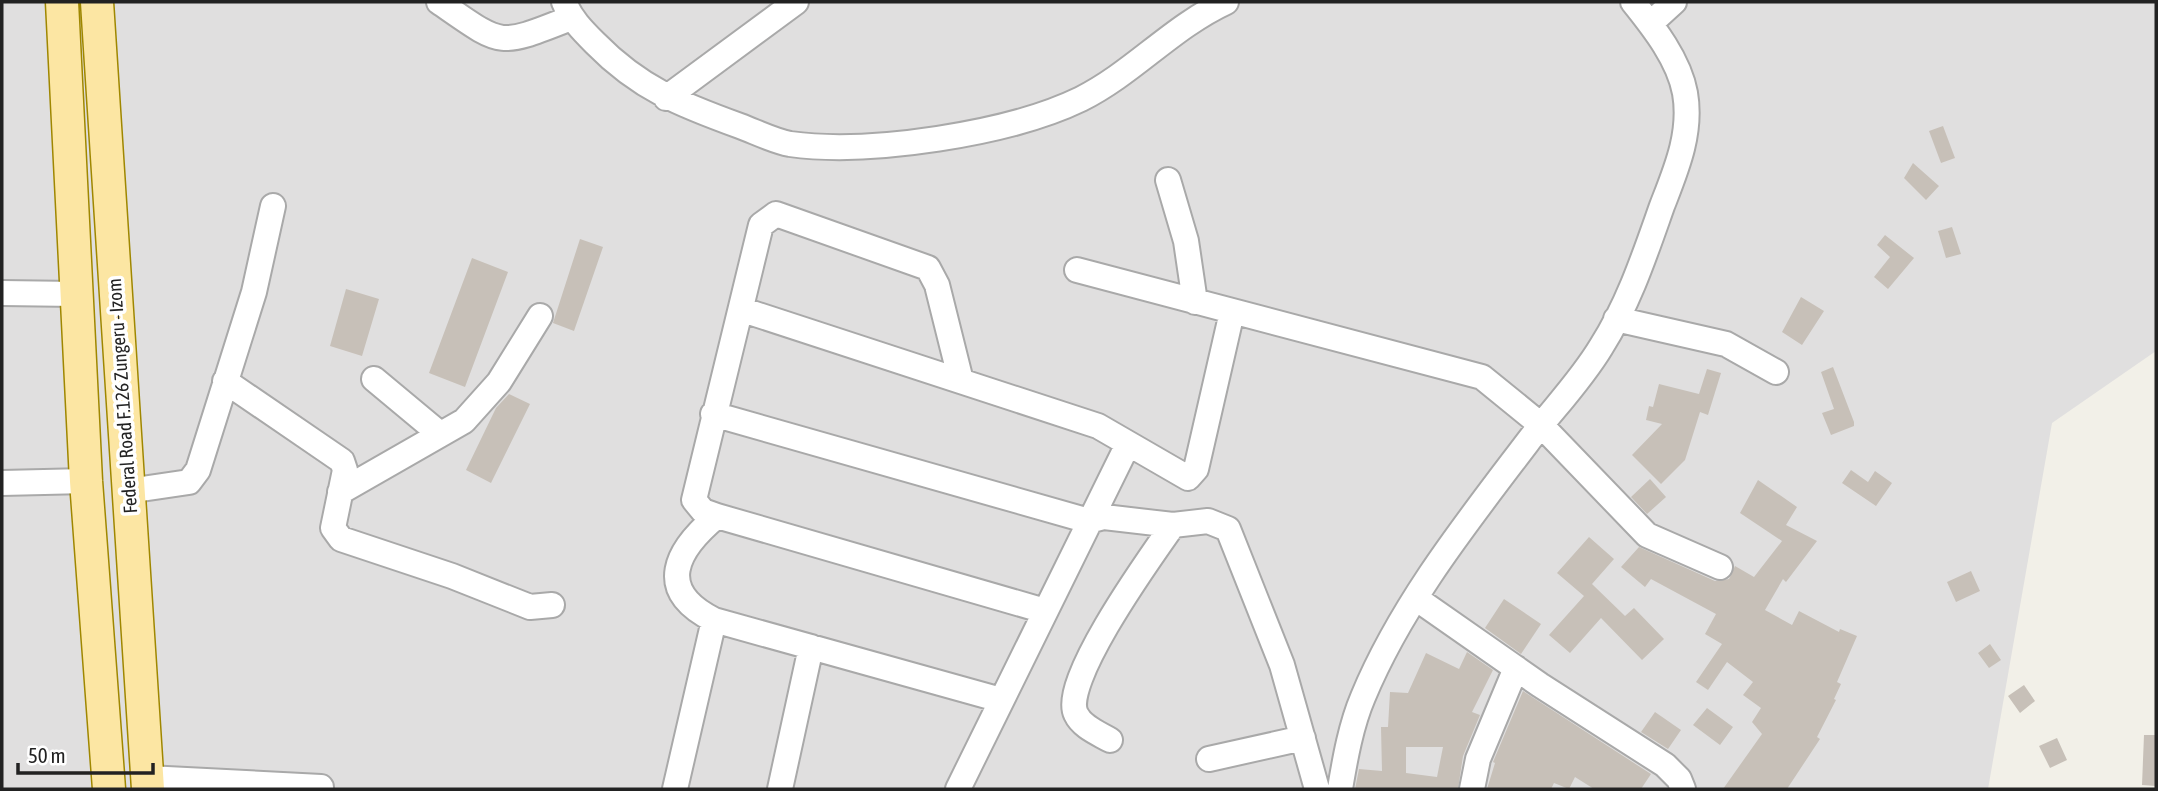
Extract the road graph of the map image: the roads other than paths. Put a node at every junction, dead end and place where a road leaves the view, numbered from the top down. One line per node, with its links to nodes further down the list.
1 (62, 2): 15 (main road, Federal Road F.126 Zungeru - Izom)
2 (97, 2): 31 (main road, Federal Road F.126 Zungeru - Izom)
3 (439, 2): 8 (street)
4 (796, 2): 10 (street)
5 (1226, 2): 10 (street)
6 (1633, 2): 9 (street)
7 (1674, 2): 9 (street)
8 (567, 10): 10 (street)
9 (1650, 23): 20 (street)
10 (666, 98)
11 (1168, 180): 16 (street)
12 (273, 206): 23 (street)
13 (1077, 271): 16 (street)
14 (2, 293): 15 (street)
15 (76, 294): 29 (main road, Federal Road F.126 Zungeru - Izom)
16 (1195, 302): 18 (street)
17 (743, 310): 24 (street); 24 (street); 25 (street)
18 (1232, 312): 26 (street); 28 (street)
19 (540, 316): 27 (street)
20 (1616, 319): 21 (street); 26 (street)
21 (1776, 372)
22 (374, 379): 27 (street)
23 (225, 381): 31 (street); 32 (street)
24 (961, 381): 28 (street)
25 (713, 414): 33 (street); 34 (street)
26 (1541, 425): 36 (street); 37 (street)
27 (440, 435): 32 (street)
28 (1128, 443): 34 (street)
29 (86, 481): 30 (street); 49 (main road, Federal Road F.126 Zungeru - Izom)
30 (2, 483)
31 (128, 491): 47 (main road, Federal Road F.126 Zungeru - Izom)
32 (340, 492): 38 (street)
33 (717, 516): 39 (street); 40 (street)
34 (1089, 521): 35 (street); 39 (street)
35 (1173, 525): 44 (street); 45 (street)
36 (1720, 567)
37 (1417, 598): 42 (street); 54 (street)
38 (552, 605)
39 (1045, 611): 43 (street)
40 (714, 620): 41 (street); 50 (street)
41 (811, 647): 43 (street); 51 (street)
42 (1516, 668): 55 (street); 56 (street)
43 (1001, 700): 52 (street)
44 (1303, 738): 46 (street); 53 (street)
45 (1110, 740)
46 (1209, 759)
47 (148, 784): 48 (street)
48 (321, 787)
49 (109, 789)
50 (675, 789)
51 (780, 789)
52 (958, 789)
53 (1317, 789)
54 (1340, 789)
55 (1472, 789)
56 (1684, 789)

